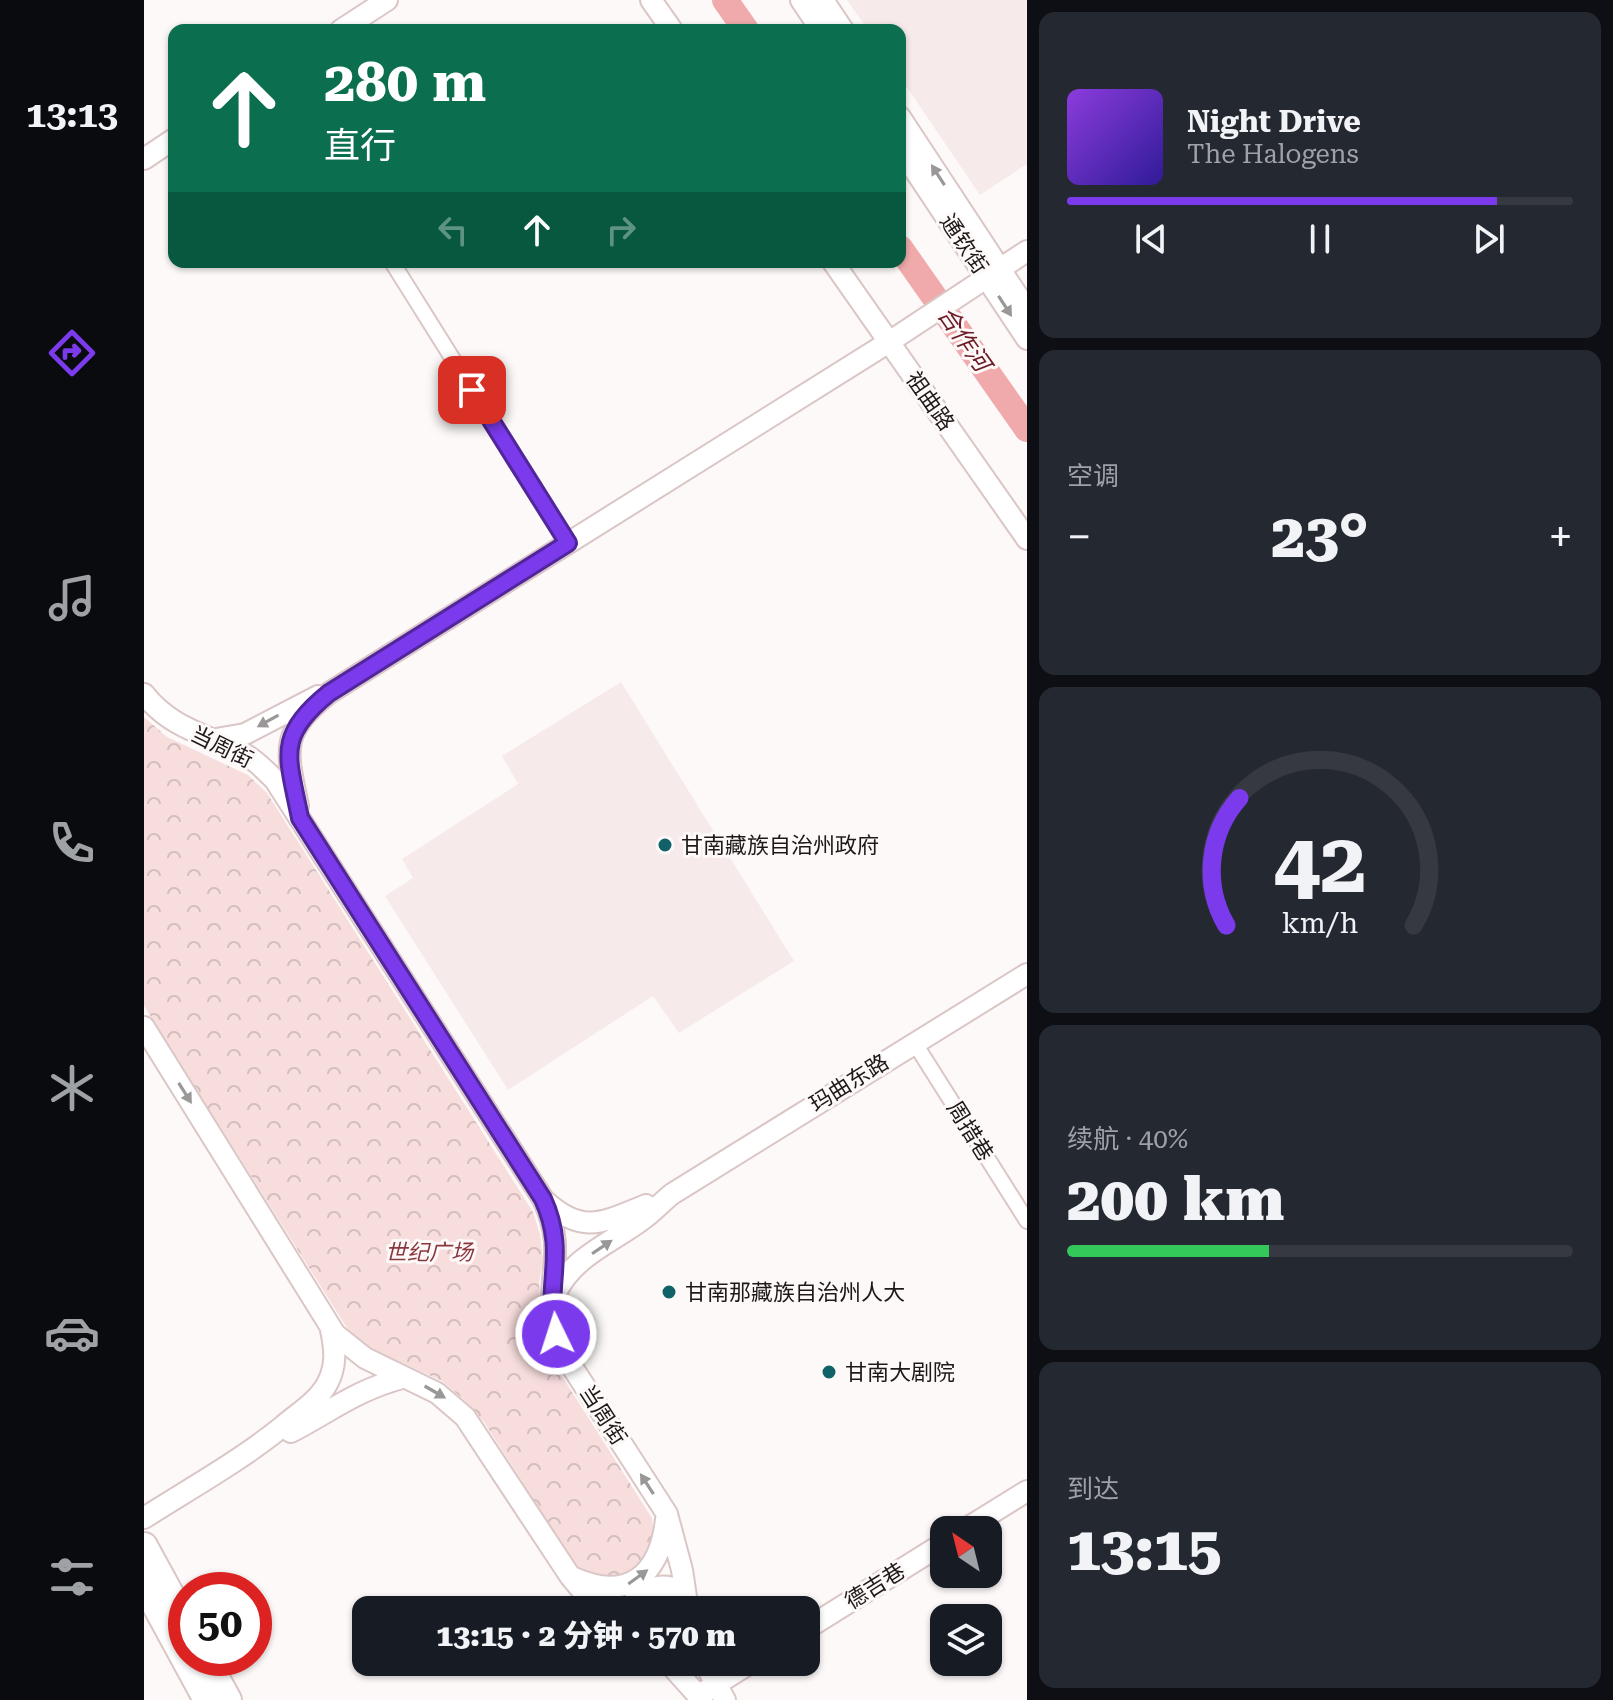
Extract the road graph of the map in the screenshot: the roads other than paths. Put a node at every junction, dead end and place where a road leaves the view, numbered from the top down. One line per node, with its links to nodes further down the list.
1 (387, 0): 5 (street)
2 (651, 0): 6 (street)
3 (801, 0): 7 (street)
4 (823, 0): 8 (street)
5 (350, 24)
6 (668, 24)
7 (817, 24)
8 (839, 24)
9 (906, 127): 16 (street, one-way to 9)
10 (168, 143): 12 (street)
11 (906, 156): 16 (street, 通钦街)
12 (144, 159)
13 (1027, 251): 16 (street)
14 (396, 268): 21 (street)
15 (837, 268): 19 (street, 祖曲路)
16 (993, 274): 17 (street); 18 (street, 通钦街, one-way to 18); 19 (street)
17 (1027, 310)
18 (1027, 339)
19 (889, 342): 20 (street, 祖曲路); 21 (street)
20 (1027, 539)
21 (568, 543): 22 (street)
22 (329, 693): 24 (street, one-way to 24); 25 (street)
23 (144, 694): 24 (street, 当周街)
24 (204, 737): 25 (street, 当周街)
25 (300, 818): 30 (street, 当周街)
26 (1027, 974): 28 (street, 玛曲东路)
27 (144, 1027): 33 (street, one-way to 33)
28 (914, 1042): 29 (street, 玛曲东路); 31 (street, 周措巷)
29 (672, 1194): 30 (street); 32 (street, one-way to 29)
30 (543, 1199): 32 (street, 当周街)
31 (1027, 1221)
32 (552, 1304): 37 (street, 当周街, one-way to 32)
33 (331, 1328): 34 (street); 35 (street)
34 (402, 1378): 35 (street); 42 (street, one-way to 42)
35 (265, 1442): 39 (street)
36 (1027, 1491): 38 (street)
37 (667, 1514): 42 (street, one-way to 37); 48 (street, 当周街)
38 (987, 1516)
39 (144, 1518)
40 (144, 1546): 44 (highway)
41 (930, 1552): 49 (street, 德吉巷)
42 (570, 1576): 45 (street)
43 (144, 1584): 54 (highway)
44 (168, 1590)
45 (587, 1596)
46 (640, 1596): 47 (street)
47 (681, 1596)
48 (686, 1596)
49 (820, 1620)
50 (215, 1676): 55 (highway)
51 (686, 1676): 53 (street)
52 (734, 1676): 53 (street)
53 (710, 1695)
54 (207, 1700)
55 (228, 1700)

